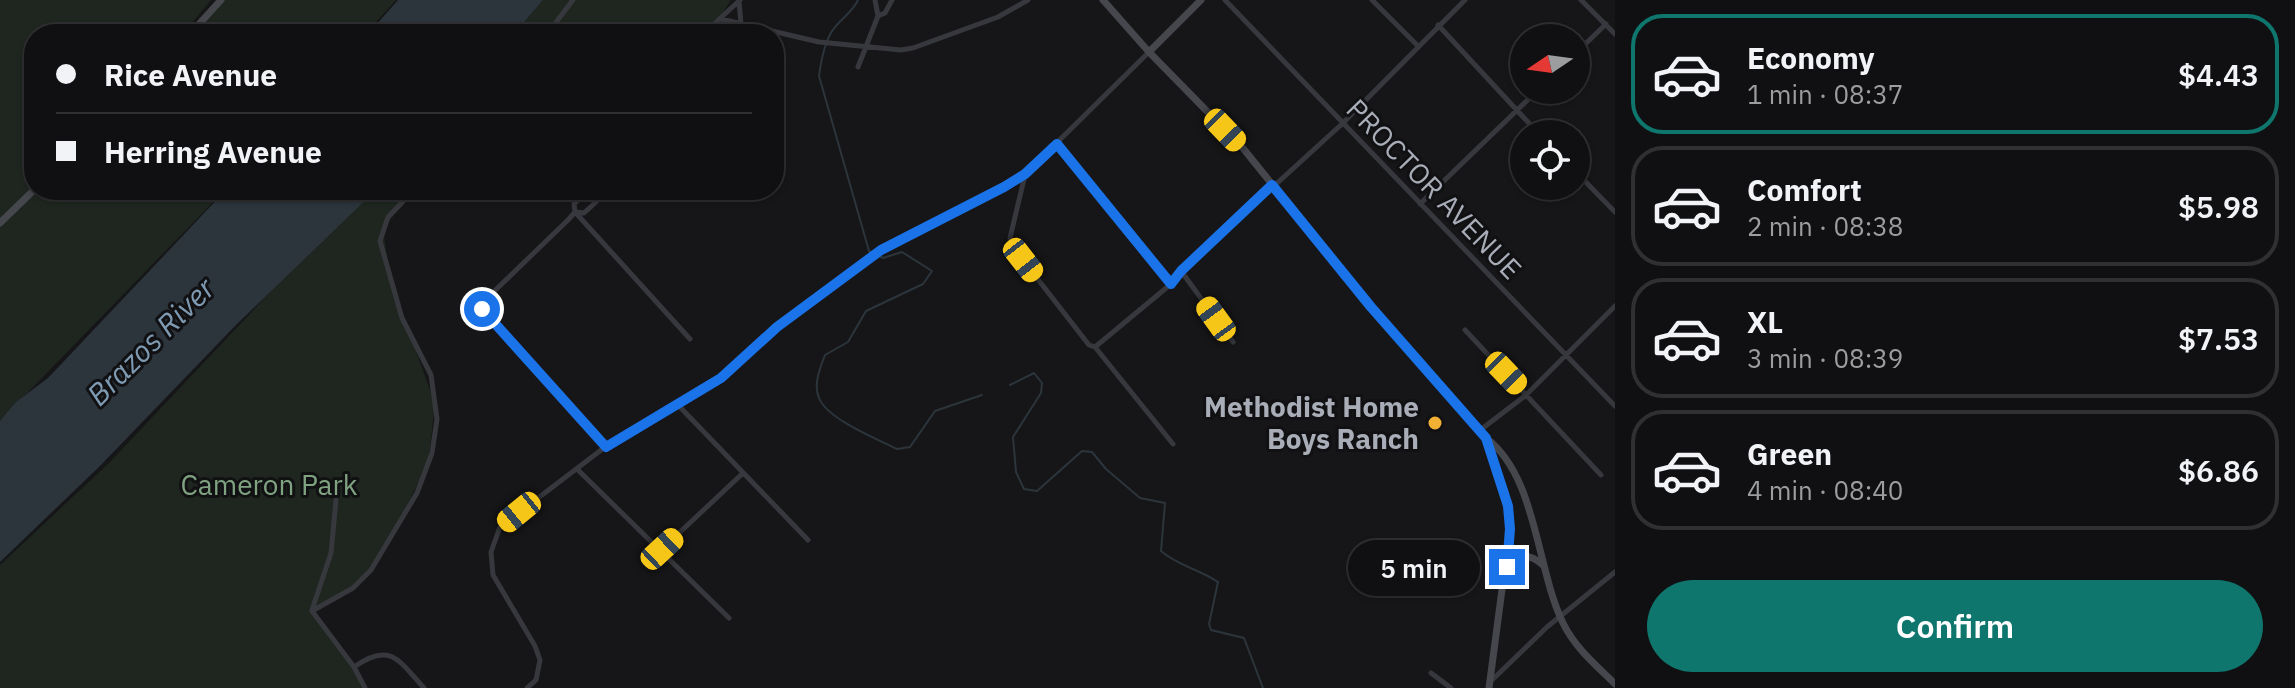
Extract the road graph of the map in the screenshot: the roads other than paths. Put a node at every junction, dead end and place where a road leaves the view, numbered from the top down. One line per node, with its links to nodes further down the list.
1 (221, 0): 15 (main road)
2 (573, 0): 16 (street)
3 (739, 0): 14 (street); 18 (street)
4 (875, 0): 13 (street)
5 (892, 0): 13 (street)
6 (1028, 0): 25 (street)
7 (1103, 0): 26 (main road)
8 (1201, 0): 26 (main road)
9 (1225, 0): 31 (street, PROCTOR AVENUE)
10 (1372, 0): 24 (street)
11 (1465, 0): 20 (street)
12 (1581, 0): 19 (street)
13 (878, 16): 25 (street)
14 (721, 19): 17 (street); 18 (street)
15 (199, 24)
16 (555, 24)
17 (714, 24)
18 (741, 24)
19 (1606, 24): 22 (street); 23 (street)
20 (1438, 25): 24 (street); 29 (street)
21 (784, 34): 25 (street)
22 (1615, 34)
23 (1590, 39)
24 (1417, 45): 31 (street)
25 (866, 48): 27 (street)
26 (1149, 52): 32 (street); 34 (main road)
27 (858, 67)
28 (1523, 104): 29 (street)
29 (1516, 111): 30 (street); 40 (street)
30 (1525, 120)
31 (1343, 123): 34 (street); 40 (street, PROCTOR AVENUE)
32 (1057, 144): 33 (street); 45 (street)
33 (1025, 174): 50 (street); 53 (street)
34 (1272, 185): 44 (street); 55 (main road)
35 (1590, 186): 42 (street)
36 (24, 200): 43 (main road)
37 (404, 200): 68 (street)
38 (578, 200): 41 (street)
39 (598, 200): 41 (street)
40 (1420, 204): 51 (street, PROCTOR AVENUE)
41 (575, 212): 48 (street); 58 (street)
42 (1615, 212)
43 (0, 223)
44 (1181, 271): 45 (street); 49 (street)
45 (1171, 284): 50 (street)
46 (1615, 306): 51 (street)
47 (1465, 330): 52 (street)
48 (690, 339)
49 (1233, 342)
50 (1095, 347): 57 (street)
51 (1565, 354): 52 (street); 54 (street, PROCTOR AVENUE)
52 (1526, 395): 55 (street); 61 (street)
53 (678, 405): 58 (street); 60 (street)
54 (1615, 406)
55 (1479, 431): 56 (main road)
56 (1486, 438): 65 (main road); 66 (main road)
57 (1173, 444)
58 (606, 447): 59 (street)
59 (577, 469): 64 (street); 77 (street)
60 (743, 473): 63 (street); 64 (street)
61 (1601, 475)
62 (336, 500): 68 (street)
63 (808, 540)
64 (662, 549): 69 (street)
65 (1507, 567): 66 (main road); 74 (main road)
66 (1545, 567): 70 (main road)
67 (1615, 572): 70 (street)
68 (312, 611): 71 (street)
69 (729, 618)
70 (1561, 618): 73 (main road); 74 (street)
71 (354, 667): 75 (street); 76 (street)
72 (1431, 673): 78 (street)
73 (1615, 683): 79 (street)
74 (1488, 686)
75 (365, 688)
76 (424, 688)
77 (527, 688)
78 (1451, 688)
79 (1609, 688)

